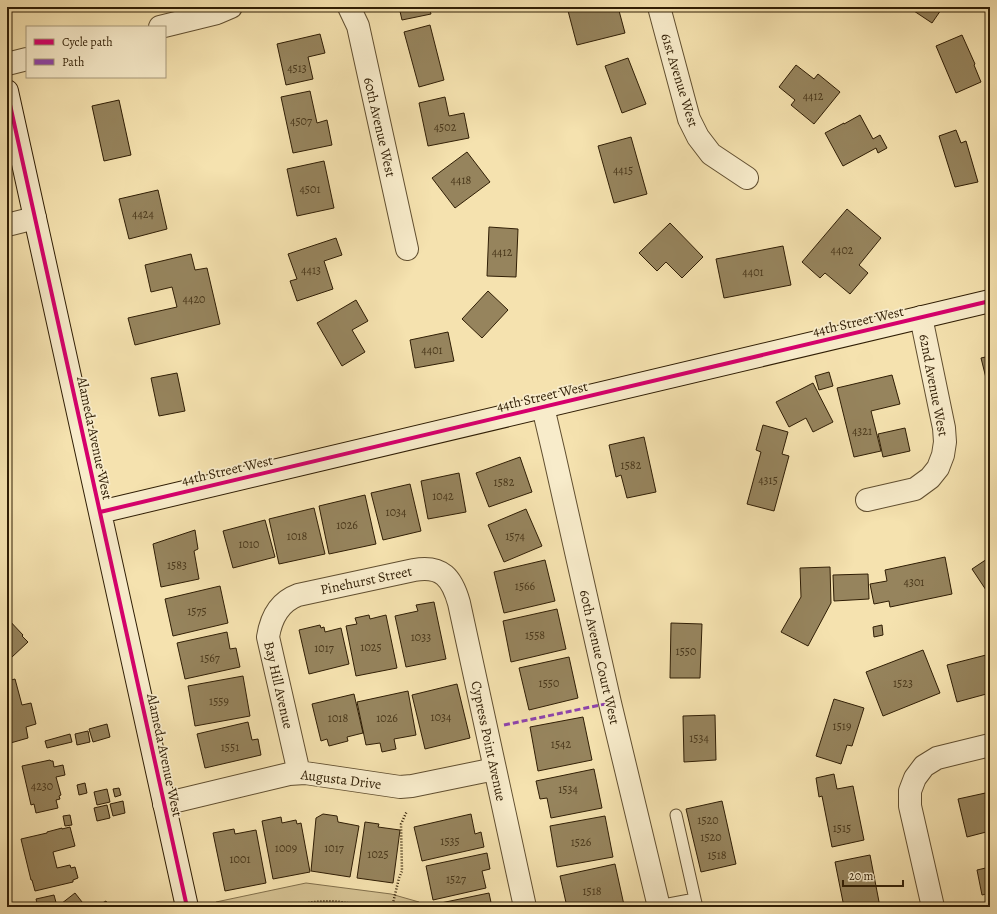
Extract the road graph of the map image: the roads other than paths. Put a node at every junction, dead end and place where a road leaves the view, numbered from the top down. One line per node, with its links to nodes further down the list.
1 (231, 7): 4 (street)
2 (349, 7): 11 (street, 60th Avenue West)
3 (659, 7): 8 (street, 61st Avenue West)
4 (164, 26)
5 (26, 59): 6 (street)
6 (7, 64)
7 (7, 92): 9 (street, Alameda Avenue West)
8 (747, 178)
9 (35, 218): 10 (street); 16 (street, Alameda Avenue West)
10 (7, 225)
11 (407, 249)
12 (990, 301): 13 (street, 44th Street West)
13 (921, 317): 14 (street, 44th Street West); 15 (street, 62nd Avenue West)
14 (543, 407): 16 (street, 44th Street West); 25 (street, 60th Avenue Court West)
15 (867, 500)
16 (100, 512): 22 (street, Alameda Avenue West)
17 (447, 578): 18 (street, Pinehurst Street); 20 (street, Cypress Point Avenue)
18 (285, 602): 21 (street, Bay Hill Avenue)
19 (990, 744): 28 (street)
20 (495, 769): 21 (street, Augusta Drive); 27 (street, Cypress Point Avenue)
21 (299, 773): 22 (street, Augusta Drive)
22 (164, 804): 26 (street, Alameda Avenue West)
23 (676, 815): 24 (lane)
24 (696, 903): 25 (lane)
25 (658, 906)
26 (187, 907)
27 (525, 907)
28 (933, 907)

